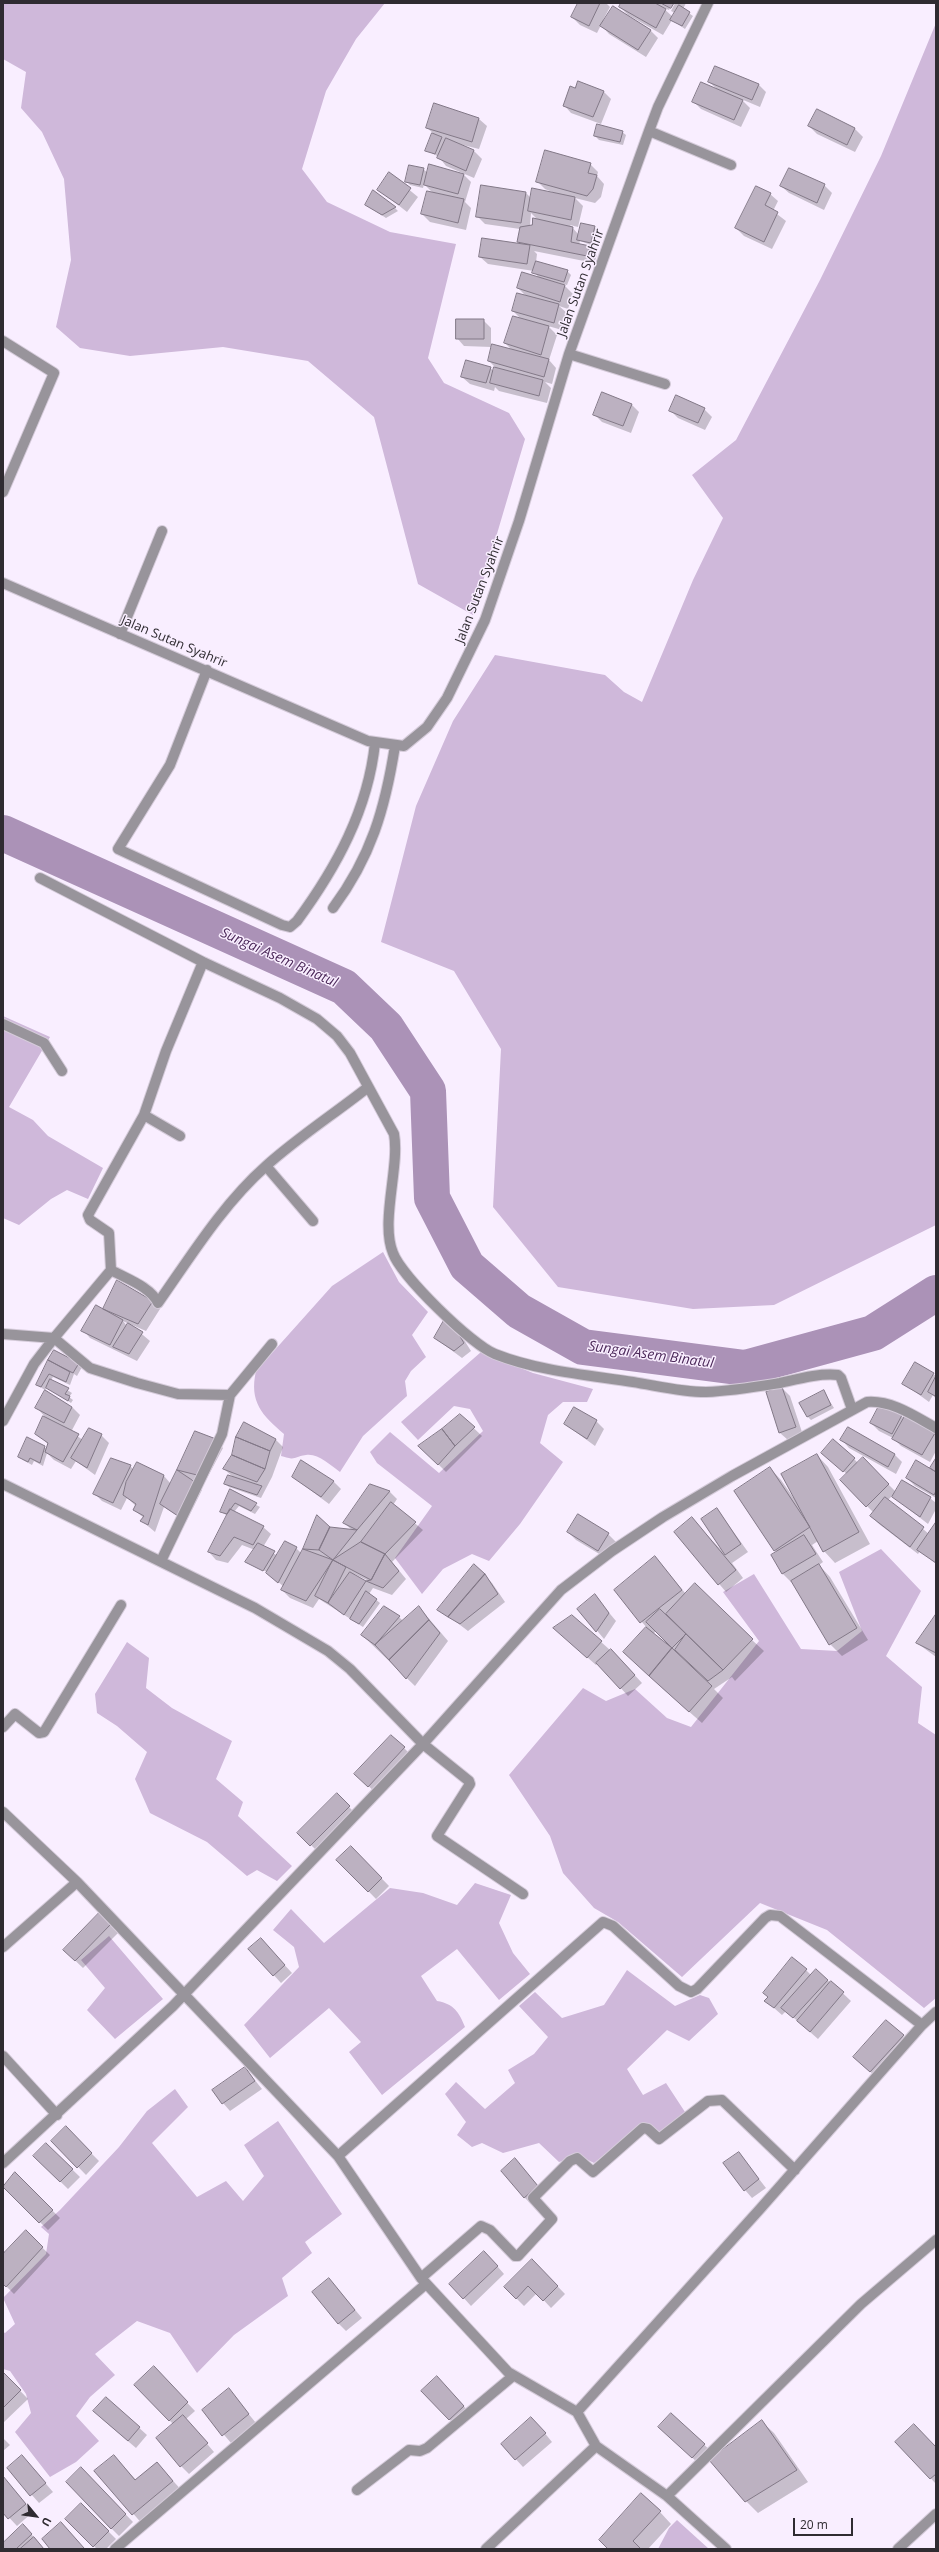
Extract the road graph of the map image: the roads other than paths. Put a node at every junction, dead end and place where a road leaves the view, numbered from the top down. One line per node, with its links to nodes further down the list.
1 (708, 3): 2 (street, Jalan Sutan Syahrir)
2 (649, 131): 3 (street); 5 (street, Jalan Sutan Syahrir)
3 (731, 165)
4 (3, 341): 7 (street)
5 (569, 354): 6 (street); 13 (street, Jalan Sutan Syahrir)
6 (665, 384)
7 (3, 492)
8 (162, 531): 10 (street)
9 (3, 583): 10 (street, Jalan Sutan Syahrir)
10 (120, 634): 11 (street, Jalan Sutan Syahrir)
11 (208, 670): 12 (street, Jalan Sutan Syahrir); 12 (street)
12 (372, 742): 13 (street, Jalan Sutan Syahrir)
13 (395, 746): 15 (street)
14 (40, 878): 16 (street)
15 (333, 908)
16 (203, 962): 19 (street); 20 (street)
17 (3, 1024): 18 (street)
18 (62, 1071)
19 (367, 1088): 22 (street); 29 (street)
20 (144, 1114): 21 (street); 24 (street)
21 (180, 1136)
22 (266, 1166): 23 (street); 24 (street)
23 (312, 1221)
24 (111, 1270): 26 (street)
25 (3, 1334): 26 (street)
26 (54, 1338): 28 (street); 30 (street)
27 (272, 1344): 28 (street)
28 (230, 1395): 33 (street)
29 (852, 1409): 31 (street); 36 (street)
30 (3, 1421)
31 (936, 1428)
32 (3, 1484): 33 (street)
33 (161, 1561): 36 (street)
34 (121, 1605): 35 (street)
35 (3, 1727)
36 (423, 1744): 39 (street); 41 (street)
37 (3, 1812): 38 (street)
38 (77, 1882): 40 (street); 41 (street)
39 (523, 1894)
40 (3, 1947)
41 (183, 1995): 45 (street); 46 (street)
42 (936, 2012): 43 (street)
43 (922, 2025): 46 (street); 48 (street)
44 (3, 2056): 45 (street)
45 (57, 2115): 47 (street)
46 (338, 2156): 50 (street)
47 (3, 2163)
48 (795, 2170): 50 (street); 52 (street)
49 (936, 2240): 55 (street)
50 (423, 2282): 51 (street); 57 (street)
51 (513, 2376): 52 (street); 54 (street)
52 (577, 2412): 53 (street)
53 (596, 2446): 55 (street); 58 (street)
54 (357, 2490)
55 (667, 2496): 59 (street)
56 (936, 2514): 60 (street)
57 (115, 2549)
58 (486, 2549)
59 (726, 2549)
60 (898, 2549)

